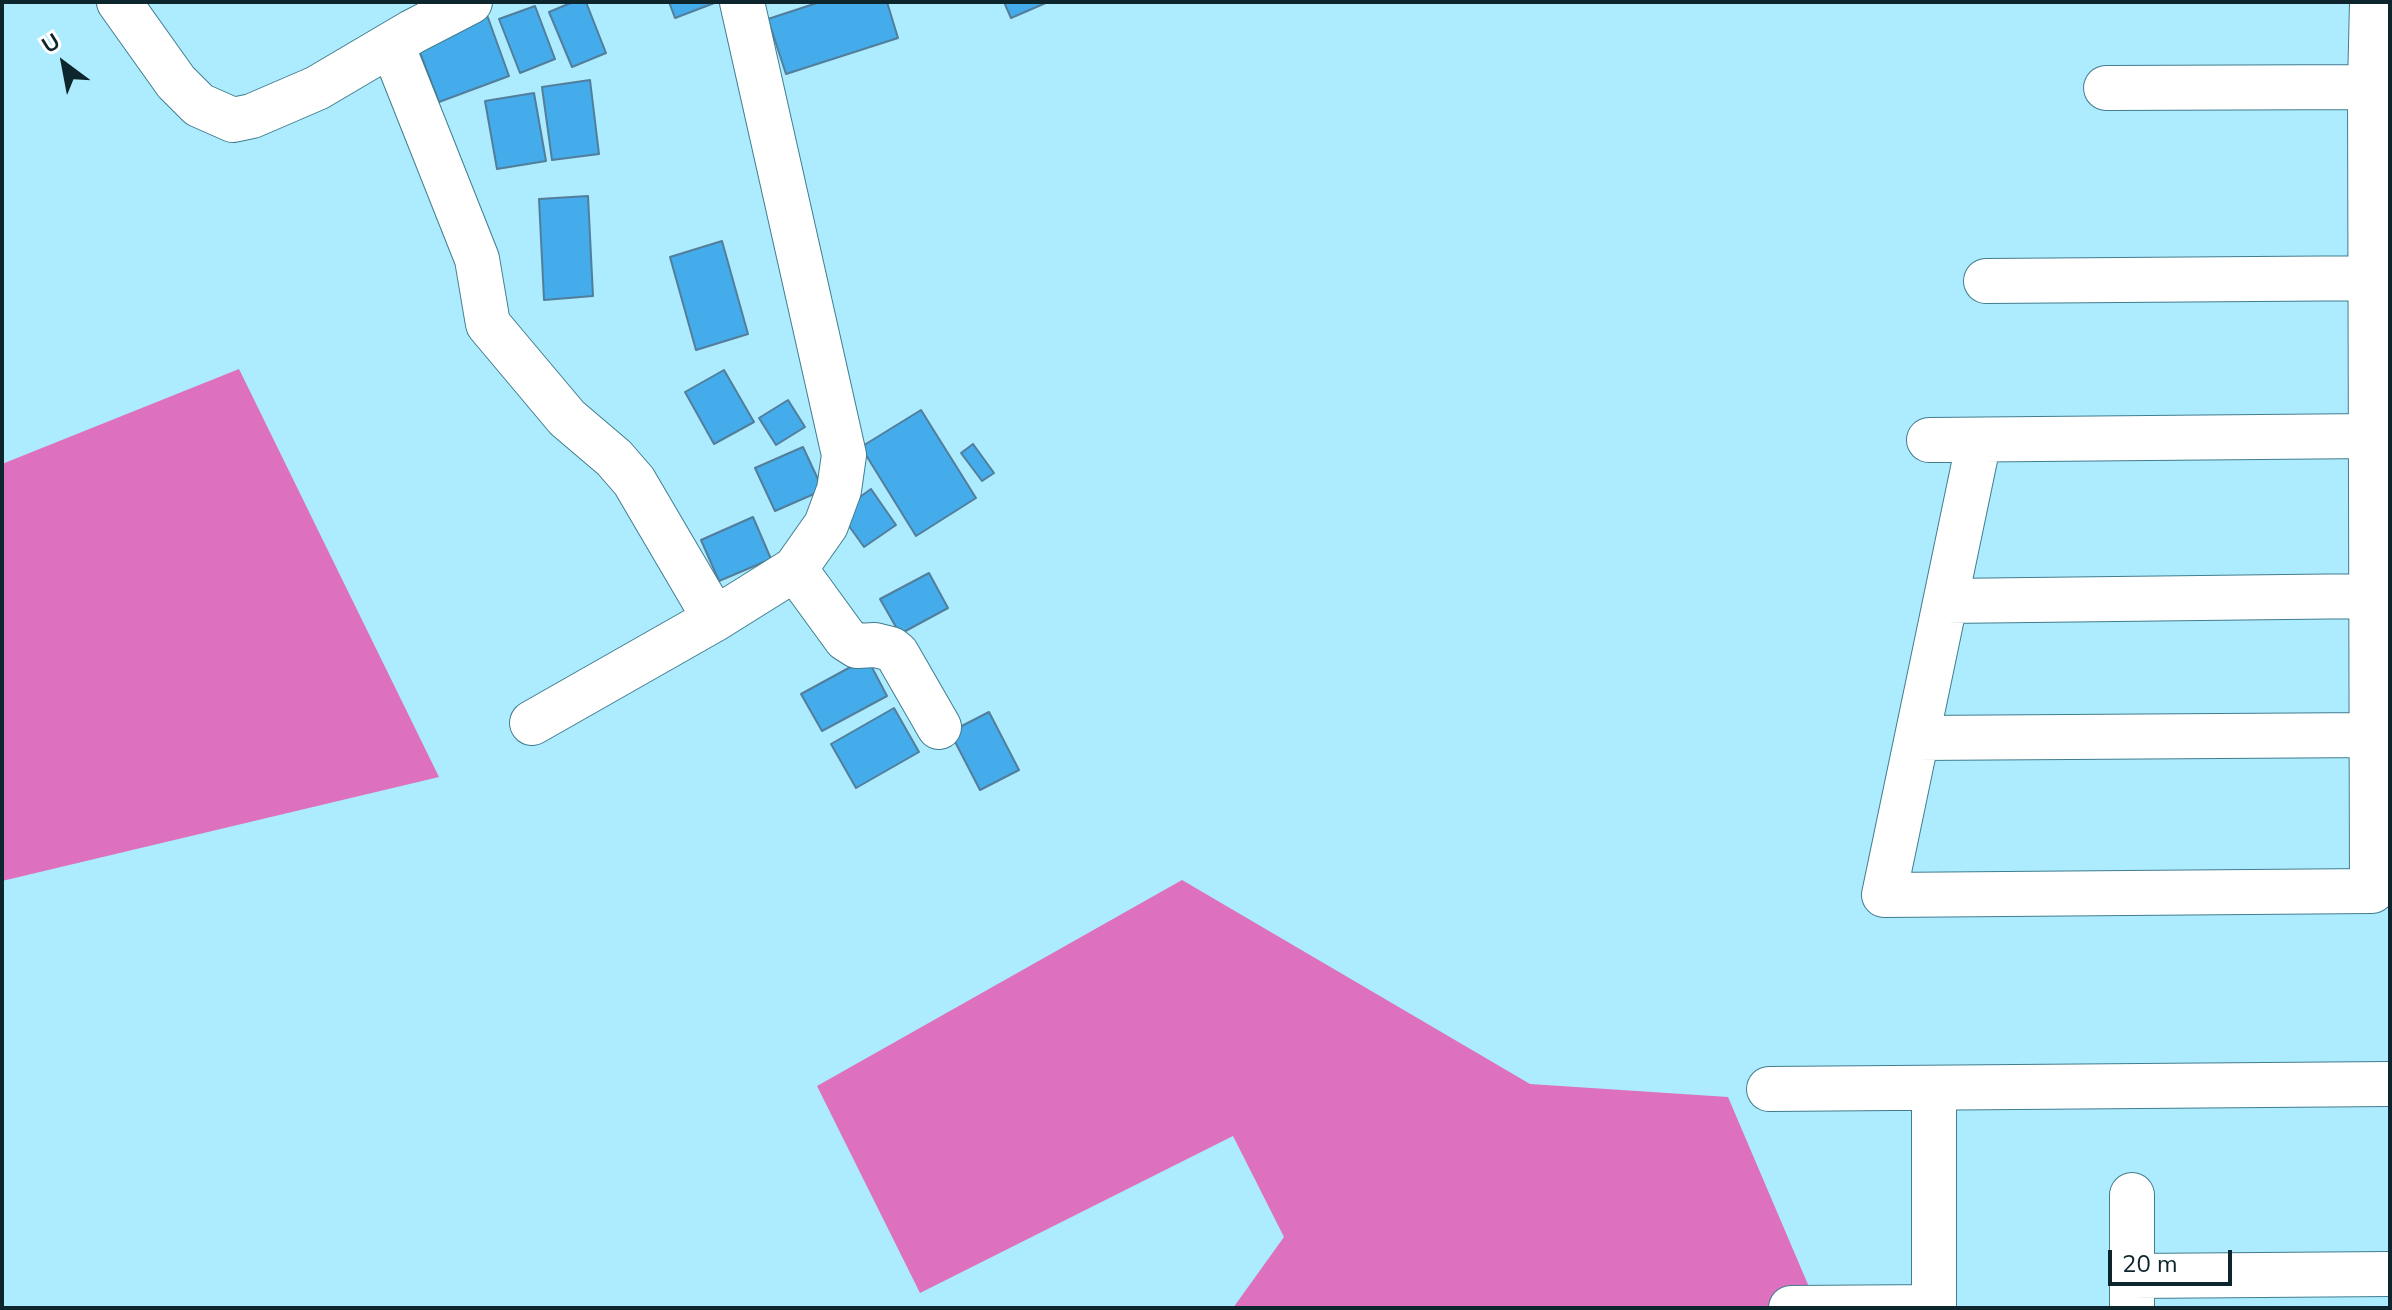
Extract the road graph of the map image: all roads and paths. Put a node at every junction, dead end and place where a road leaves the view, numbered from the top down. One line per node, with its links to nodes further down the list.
1 (119, 2): 5 (street)
2 (470, 2): 5 (street)
3 (742, 2): 13 (street)
4 (2372, 2): 6 (street)
5 (392, 45): 16 (street)
6 (2370, 87): 7 (street); 8 (street)
7 (2106, 88)
8 (2380, 278): 9 (street); 10 (street)
9 (1986, 281)
10 (2371, 436): 12 (street); 14 (street)
11 (1929, 440): 12 (street)
12 (1979, 440): 15 (street)
13 (795, 569): 16 (street); 18 (street)
14 (2371, 596): 15 (street); 19 (street)
15 (1946, 601): 20 (street)
16 (715, 619): 17 (street)
17 (532, 723)
18 (939, 727)
19 (2372, 735): 20 (street); 20 (street)
20 (1917, 738)
21 (2390, 1084): 22 (street)
22 (1934, 1088): 23 (street); 27 (street)
23 (1769, 1089)
24 (2132, 1195): 26 (street)
25 (2390, 1274): 26 (street)
26 (2132, 1292)
27 (1934, 1307): 28 (street)
28 (1791, 1308)

